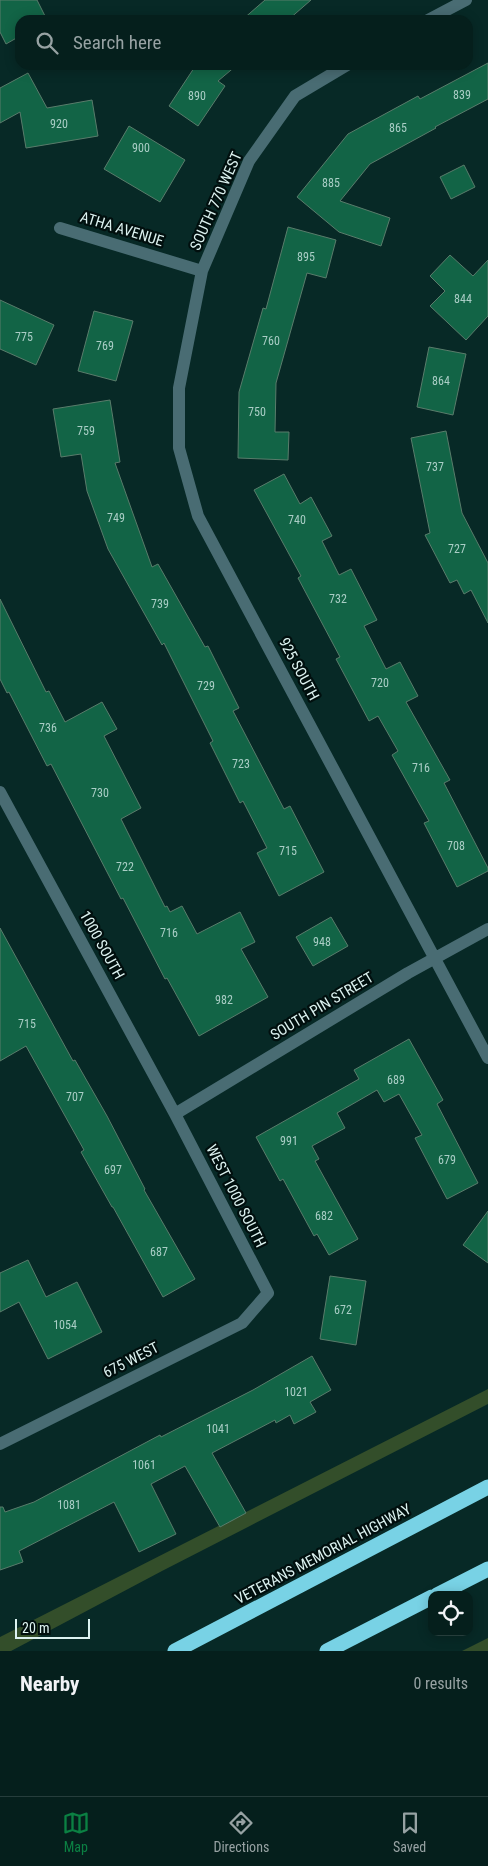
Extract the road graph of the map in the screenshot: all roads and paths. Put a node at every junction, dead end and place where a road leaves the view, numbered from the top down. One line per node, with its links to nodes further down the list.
1 (466, 0): 2 (street)
2 (438, 15)
3 (338, 70): 5 (street, SOUTH 770 WEST)
4 (60, 228): 5 (street, ATHA AVENUE)
5 (202, 271): 8 (street, 925 SOUTH)
6 (0, 792): 10 (street, 1000 SOUTH)
7 (488, 929): 8 (street, SOUTH PIN STREET)
8 (435, 957): 9 (street, 925 SOUTH); 10 (street, SOUTH PIN STREET)
9 (488, 1058)
10 (175, 1114): 11 (street, WEST 1000 SOUTH)
11 (268, 1293): 12 (street, 675 WEST)
12 (0, 1444)
13 (488, 1488): 19 (highway, VETERANS MEMORIAL HIGHWAY)
14 (488, 1569): 16 (highway)
15 (488, 1580): 17 (highway)
16 (445, 1591)
17 (458, 1591)
18 (428, 1601): 20 (highway)
19 (175, 1651)
20 (327, 1651)

